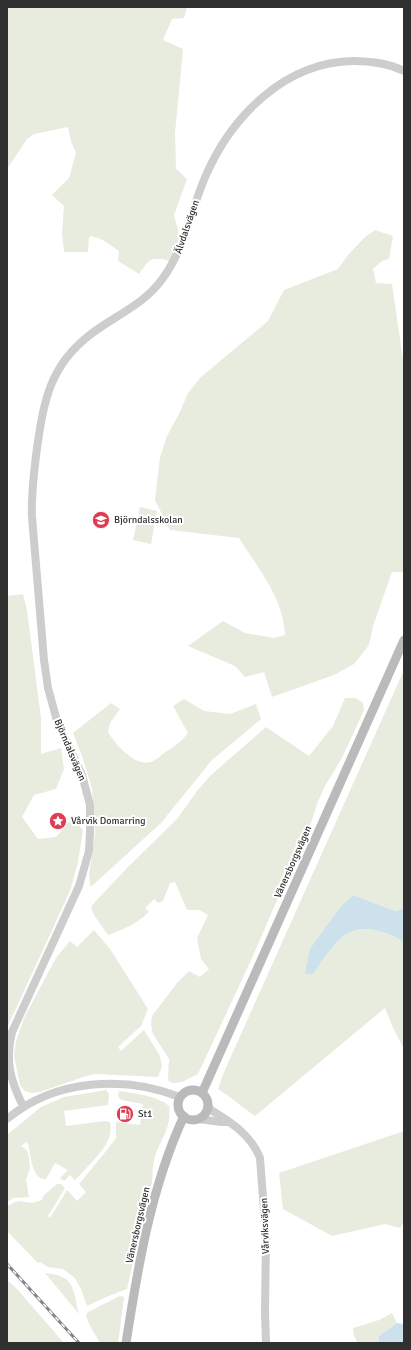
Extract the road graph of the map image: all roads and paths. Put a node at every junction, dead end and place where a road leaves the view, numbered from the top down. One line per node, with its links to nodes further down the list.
1 (404, 70): 2 (street, Älvdalsvägen)
2 (34, 472): 6 (street, Björndalsvägen)
3 (404, 640): 4 (main road, Vänersborgsvägen)
4 (202, 1093): 5 (main road); 7 (main road)
5 (180, 1097): 6 (street); 8 (main road)
6 (23, 1106): 9 (street)
7 (208, 1106): 10 (main road); 11 (street, Vårviksvägen)
8 (184, 1116): 10 (main road); 12 (main road, Vänersborgsvägen)
9 (7, 1119)
10 (198, 1119): 11 (street)
11 (229, 1122): 13 (street, Vårviksvägen)
12 (126, 1343)
13 (266, 1343)

